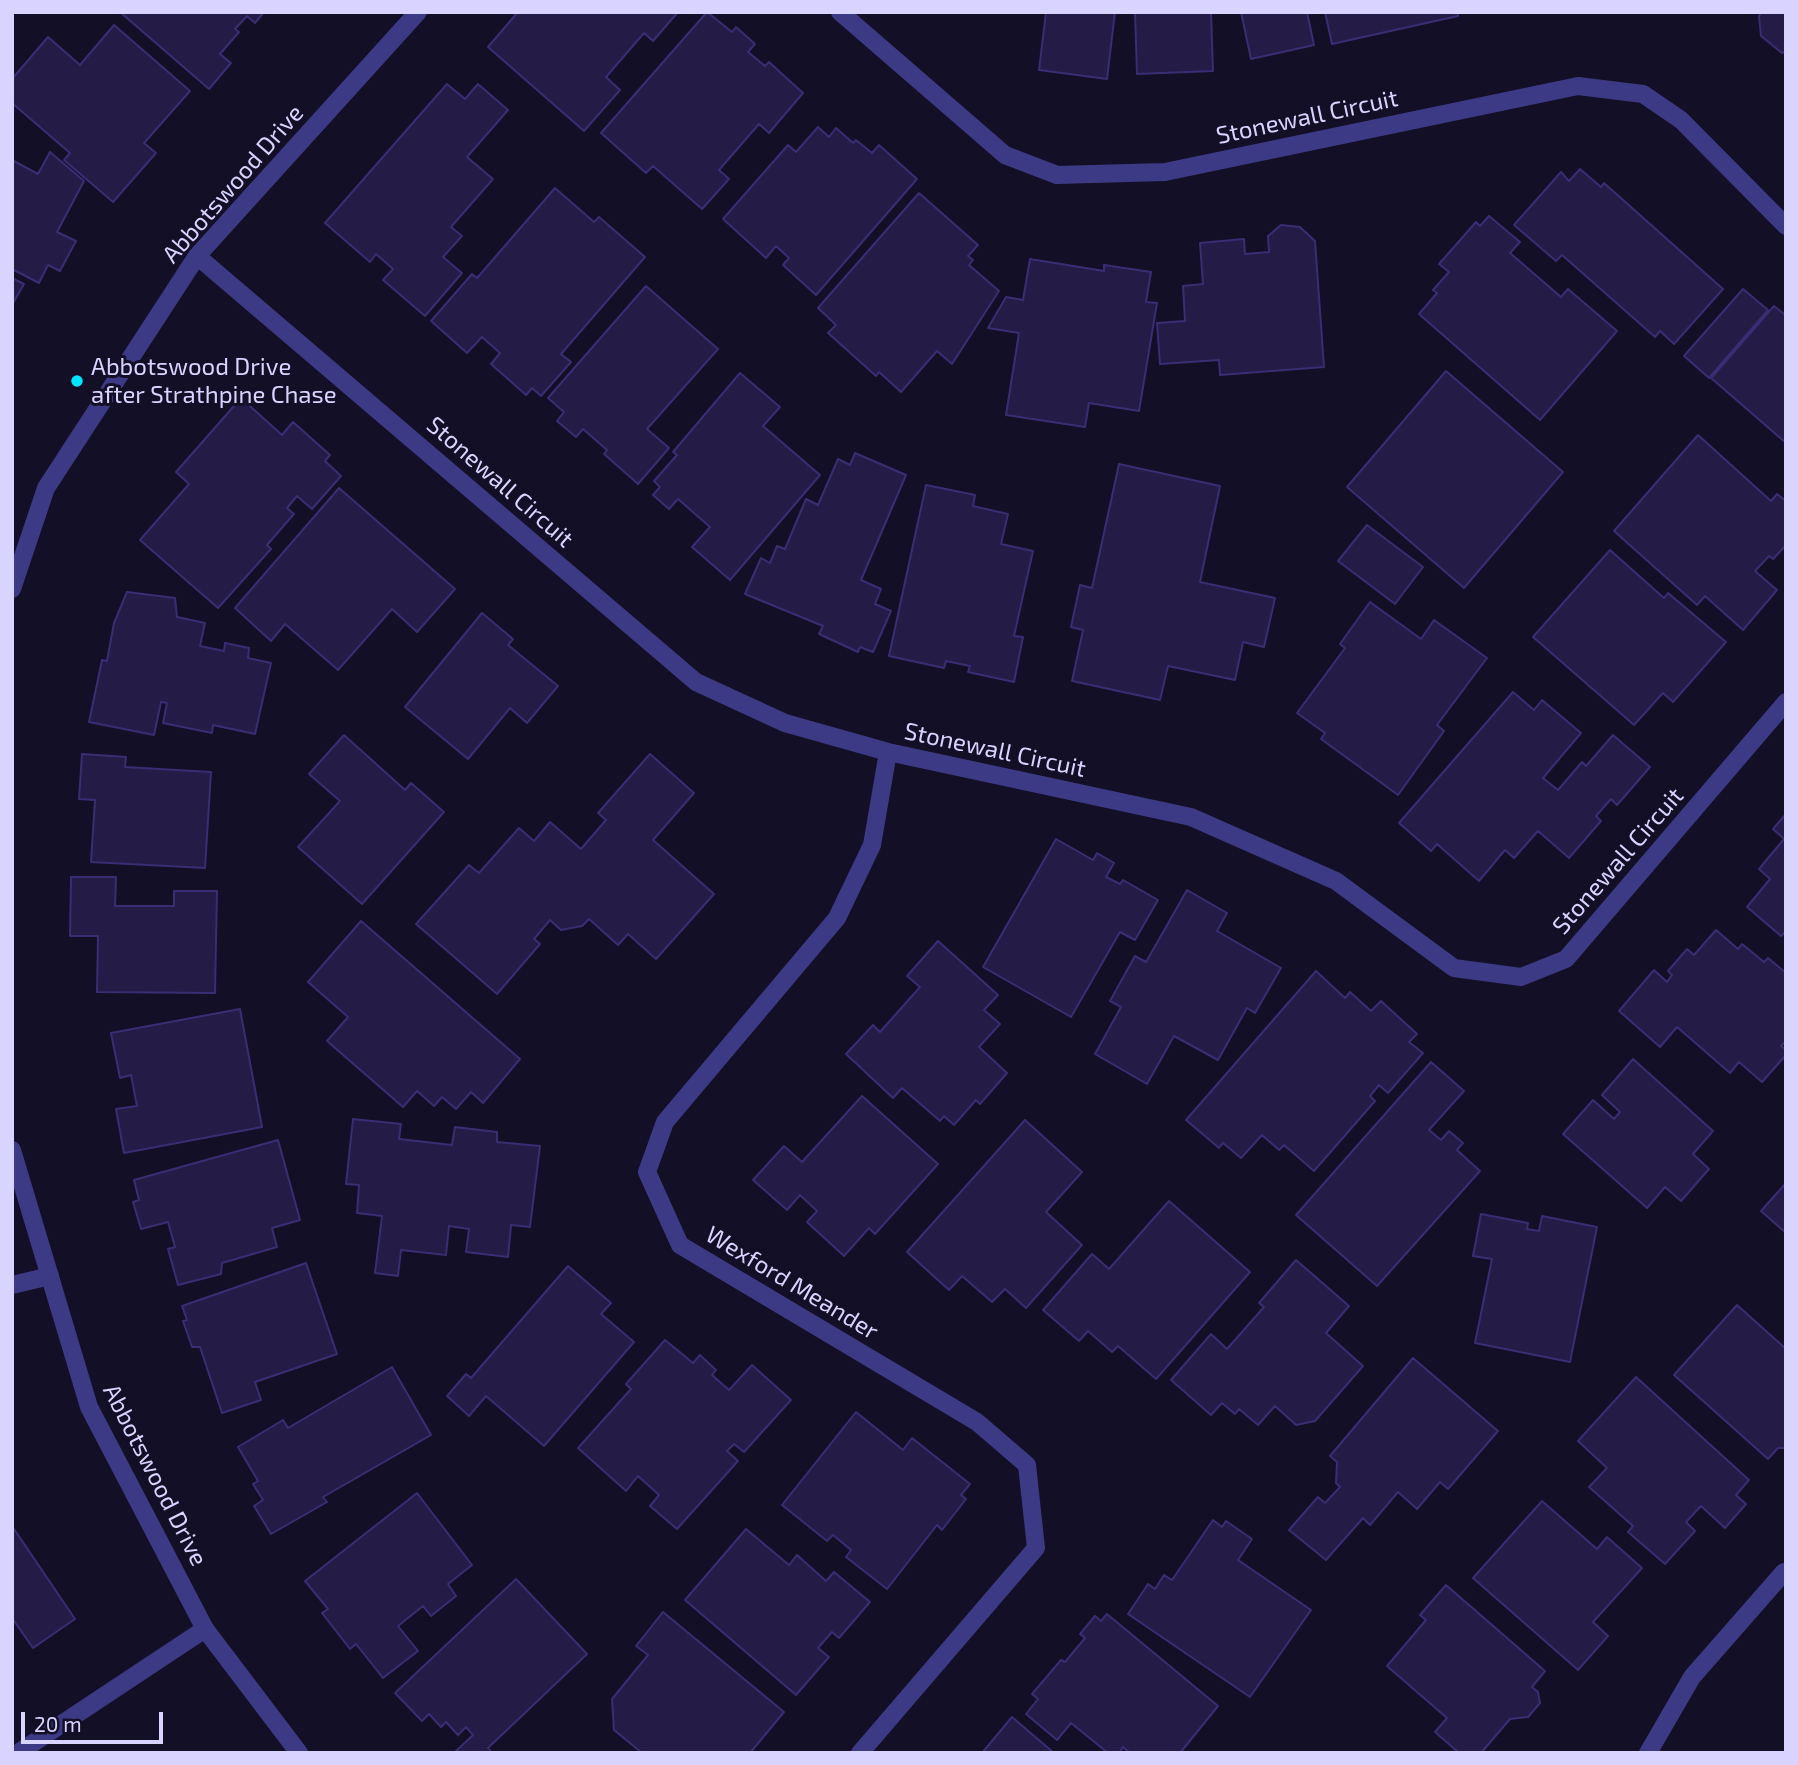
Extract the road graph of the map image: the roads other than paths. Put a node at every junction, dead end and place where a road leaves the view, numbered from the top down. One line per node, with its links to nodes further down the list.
1 (418, 12): 4 (street, Abbotswood Drive)
2 (841, 12): 3 (street, Stonewall Circuit)
3 (1786, 226)
4 (197, 256): 5 (street, Abbotswood Drive); 7 (street, Stonewall Circuit)
5 (12, 589)
6 (1786, 702): 7 (street, Stonewall Circuit)
7 (888, 752): 15 (street, Wexford Meander)
8 (12, 1150): 9 (street, Abbotswood Drive)
9 (50, 1276): 10 (street); 12 (street, Abbotswood Drive)
10 (12, 1285)
11 (1784, 1572): 16 (street)
12 (205, 1629): 13 (street); 14 (street, Abbotswood Drive)
13 (18, 1753)
14 (299, 1753)
15 (860, 1753)
16 (1648, 1753)

